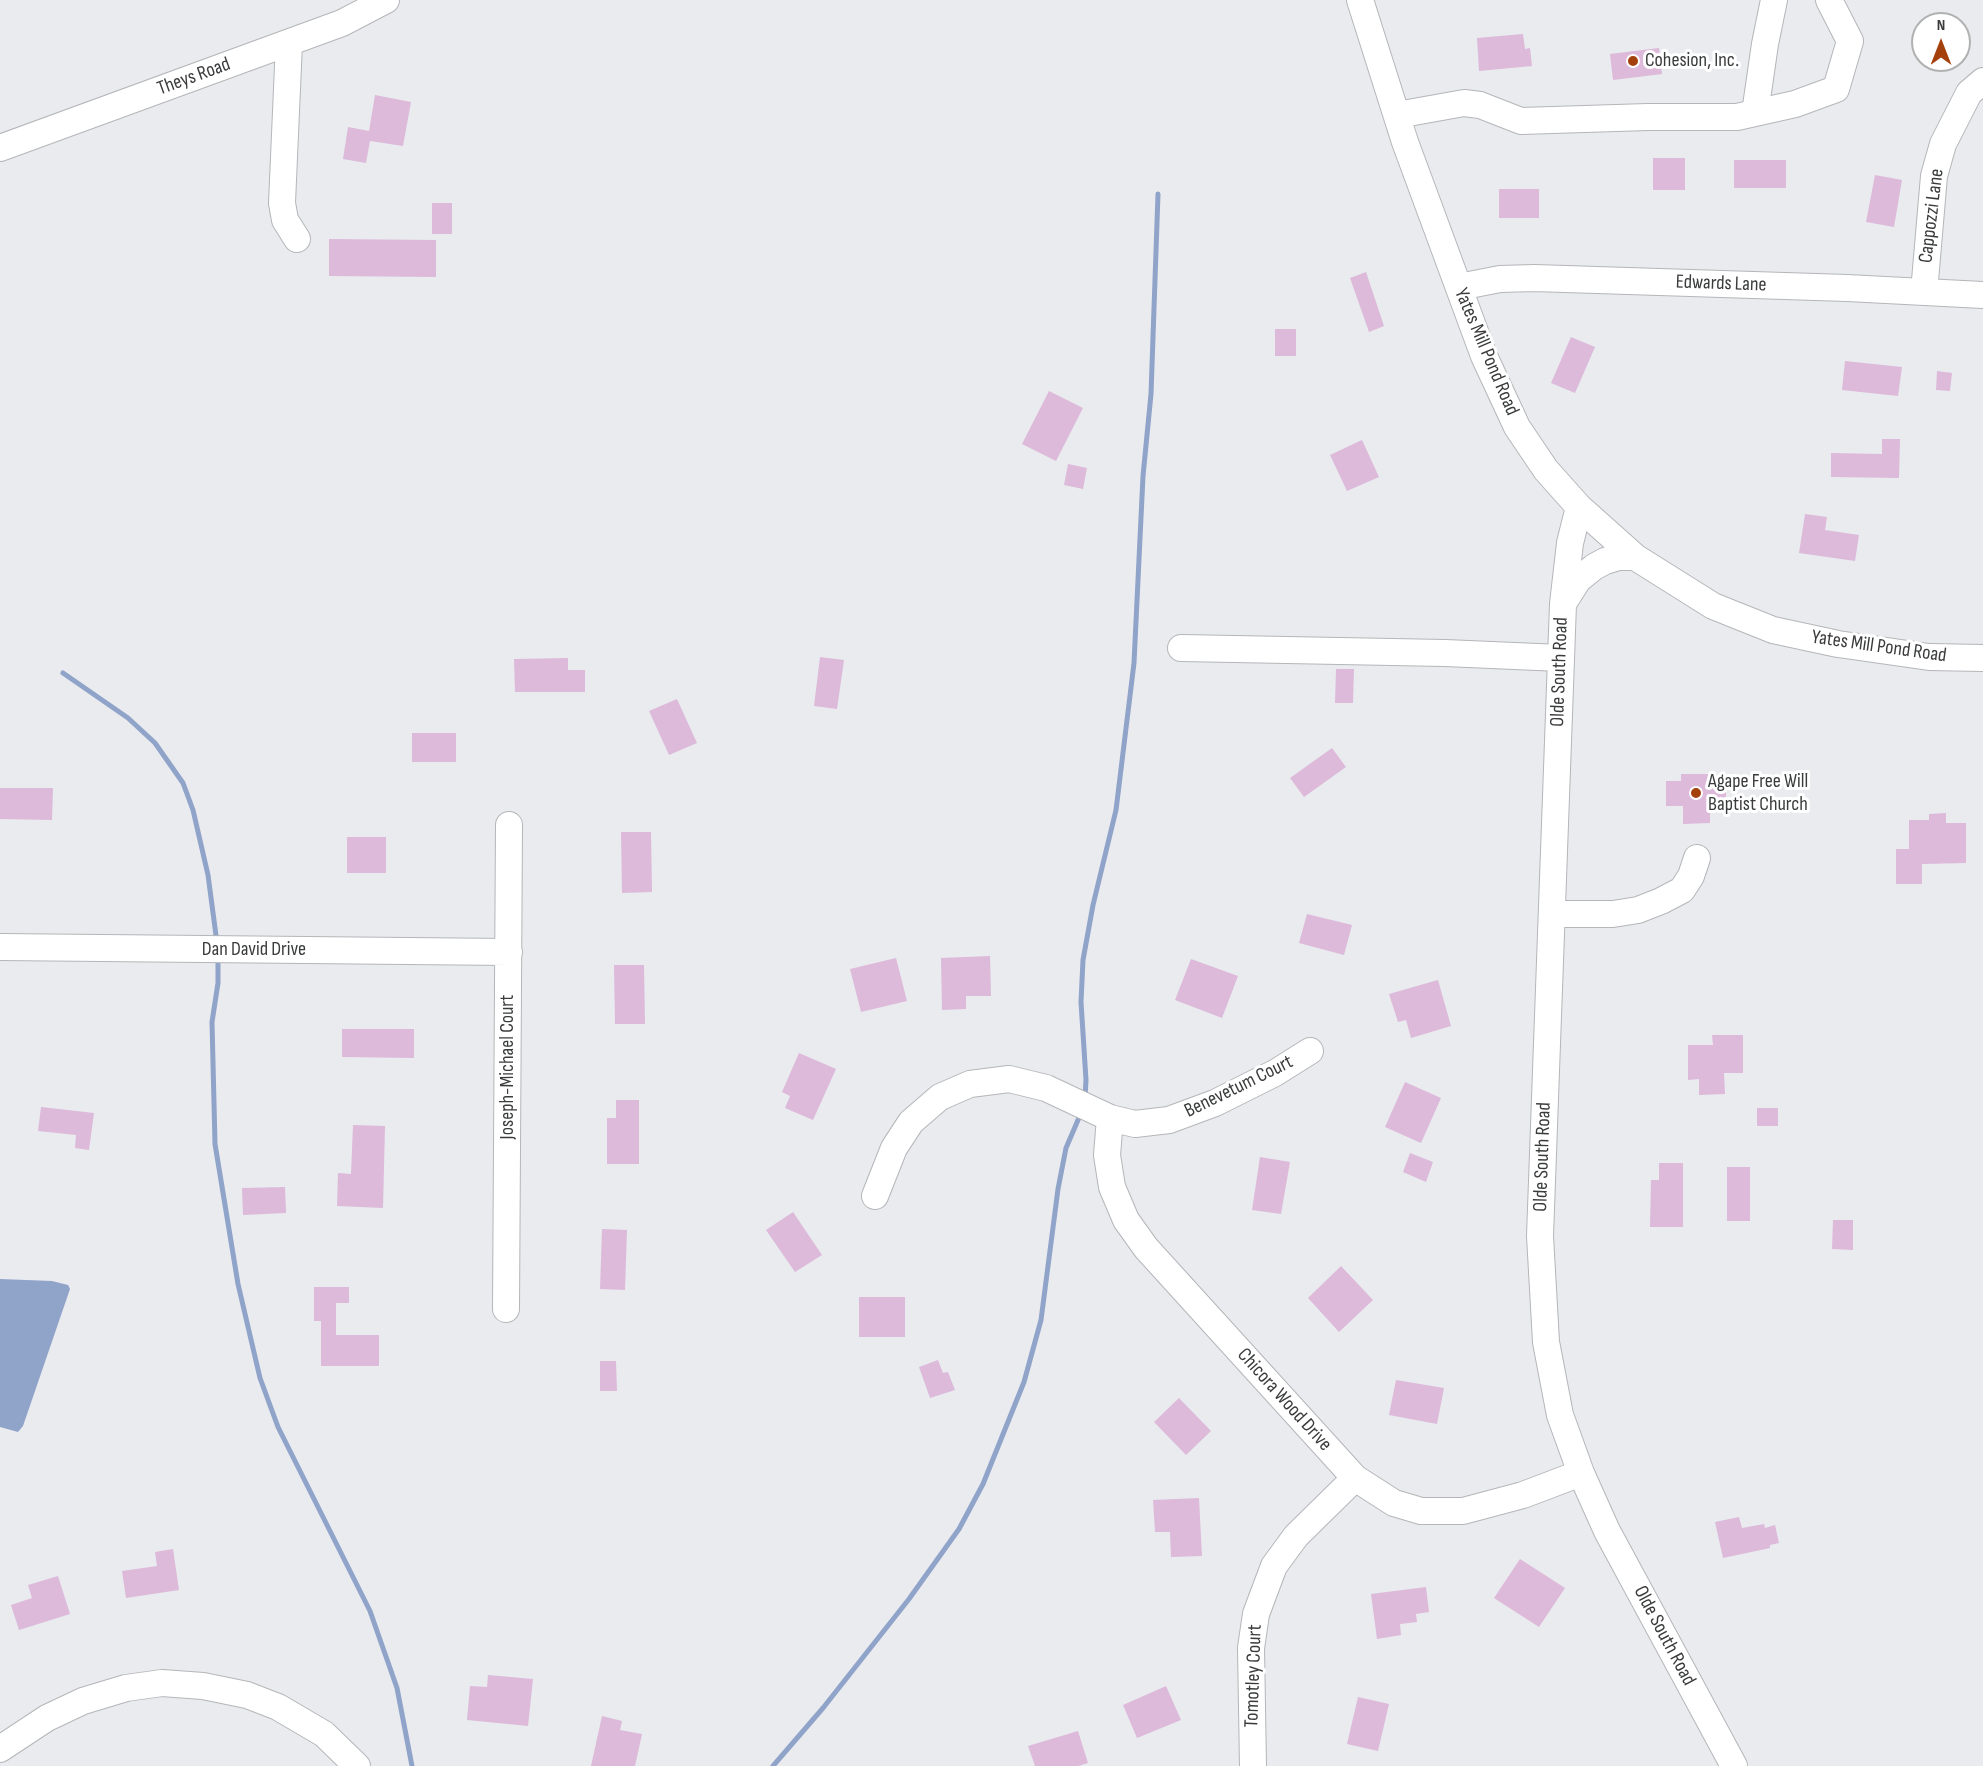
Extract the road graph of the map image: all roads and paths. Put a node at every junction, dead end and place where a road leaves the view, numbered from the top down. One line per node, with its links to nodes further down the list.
1 (386, 0): 5 (street, Theys Road)
2 (1360, 0): 8 (street, Yates Mill Pond Road)
3 (1774, 0): 7 (street)
4 (1829, 0): 7 (street)
5 (289, 43): 9 (street, Theys Road); 10 (street)
6 (1983, 81): 12 (street, Cappozzi Lane)
7 (1755, 113): 8 (street)
8 (1397, 115): 11 (street, Yates Mill Pond Road)
9 (0, 148)
10 (297, 239)
11 (1459, 287): 12 (street, Edwards Lane); 14 (street, Yates Mill Pond Road)
12 (1924, 292): 13 (street, Edwards Lane)
13 (1983, 295)
14 (1579, 507): 15 (street, Yates Mill Pond Road); 16 (street, Olde South Road)
15 (1635, 557): 16 (street); 19 (street, Yates Mill Pond Road)
16 (1563, 604): 18 (street, Olde South Road)
17 (1181, 648): 18 (street)
18 (1561, 658): 22 (street, Olde South Road)
19 (1983, 658)
20 (509, 825): 24 (street, Joseph-Michael Court)
21 (1697, 858): 22 (street)
22 (1552, 914): 29 (street, Olde South Road)
23 (0, 947): 24 (street, Dan David Drive)
24 (509, 952): 28 (street, Joseph-Michael Court)
25 (1310, 1051): 26 (street, Benevetum Court)
26 (1110, 1118): 27 (street, Benevetum Court); 30 (street, Chicora Wood Drive)
27 (875, 1196)
28 (506, 1309)
29 (1581, 1473): 30 (street, Chicora Wood Drive); 34 (street, Olde South Road)
30 (1355, 1478): 33 (street, Tomotley Court)
31 (0, 1749): 32 (street)
32 (357, 1766)
33 (1253, 1766)
34 (1734, 1766)

